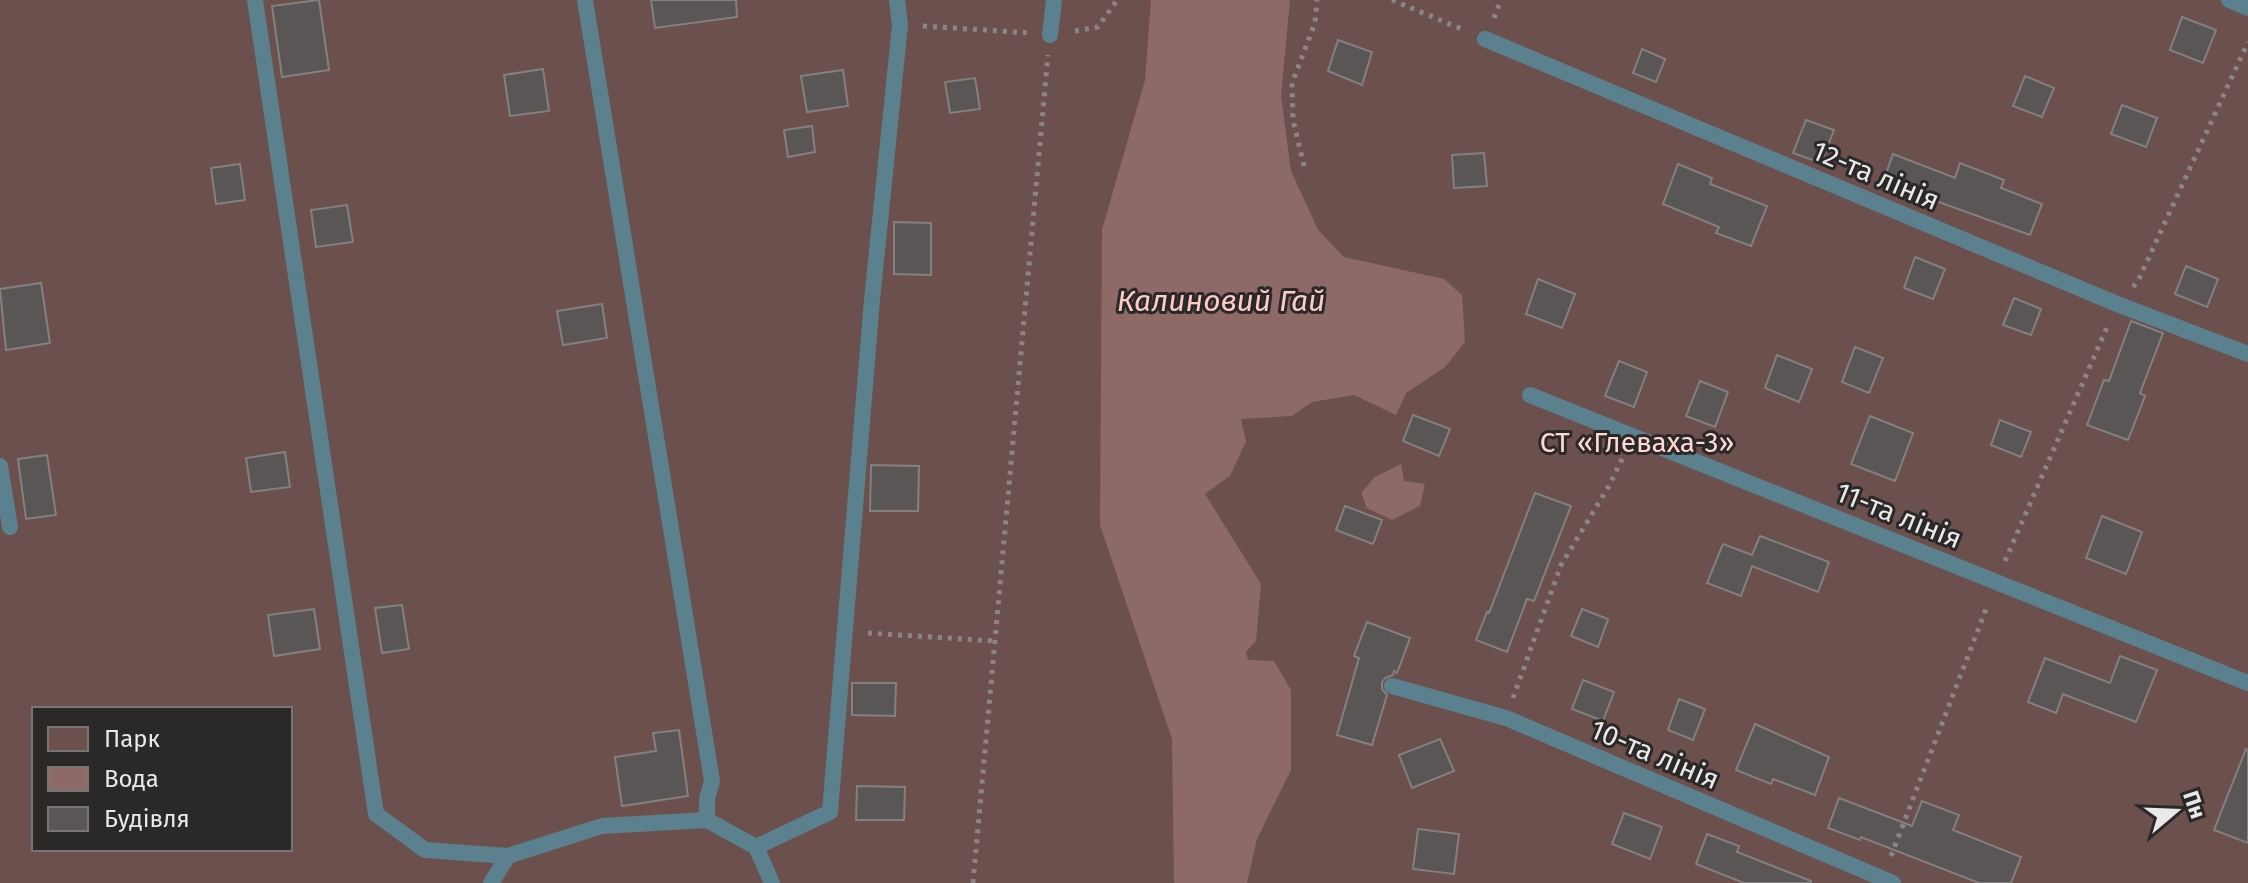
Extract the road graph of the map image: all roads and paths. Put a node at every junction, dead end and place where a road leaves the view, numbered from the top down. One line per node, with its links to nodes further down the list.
1 (255, 0): 29 (lane)
2 (585, 0): 27 (lane)
3 (897, 0): 10 (lane)
4 (1054, 0): 11 (lane)
5 (1117, 0): 11 (path)
6 (1317, 0): 14 (path)
7 (1392, 0): 12 (path)
8 (2229, 0): 9 (lane)
9 (2248, 8)
10 (900, 25): 11 (path); 22 (lane)
11 (1050, 35): 23 (path)
12 (1485, 39): 15 (lane, 12-та лінія)
13 (2248, 42): 15 (path)
14 (1304, 166)
15 (2117, 304): 16 (lane, 12-та лінія); 21 (path)
16 (2248, 354)
17 (1530, 395): 18 (lane, 11-та лінія)
18 (1633, 434): 21 (lane, 11-та лінія); 26 (path)
19 (0, 466): 20 (lane)
20 (10, 527)
21 (1995, 583): 24 (lane, 11-та лінія); 30 (path)
22 (845, 632): 23 (path); 28 (lane)
23 (995, 641): 33 (path)
24 (2248, 683)
25 (1392, 686): 26 (lane, 10-та лінія)
26 (1506, 718): 30 (lane, 10-та лінія)
27 (707, 820): 28 (lane); 29 (lane)
28 (756, 847): 32 (lane)
29 (508, 856): 31 (lane)
30 (1888, 881)
31 (491, 883)
32 (772, 883)
33 (973, 883)

